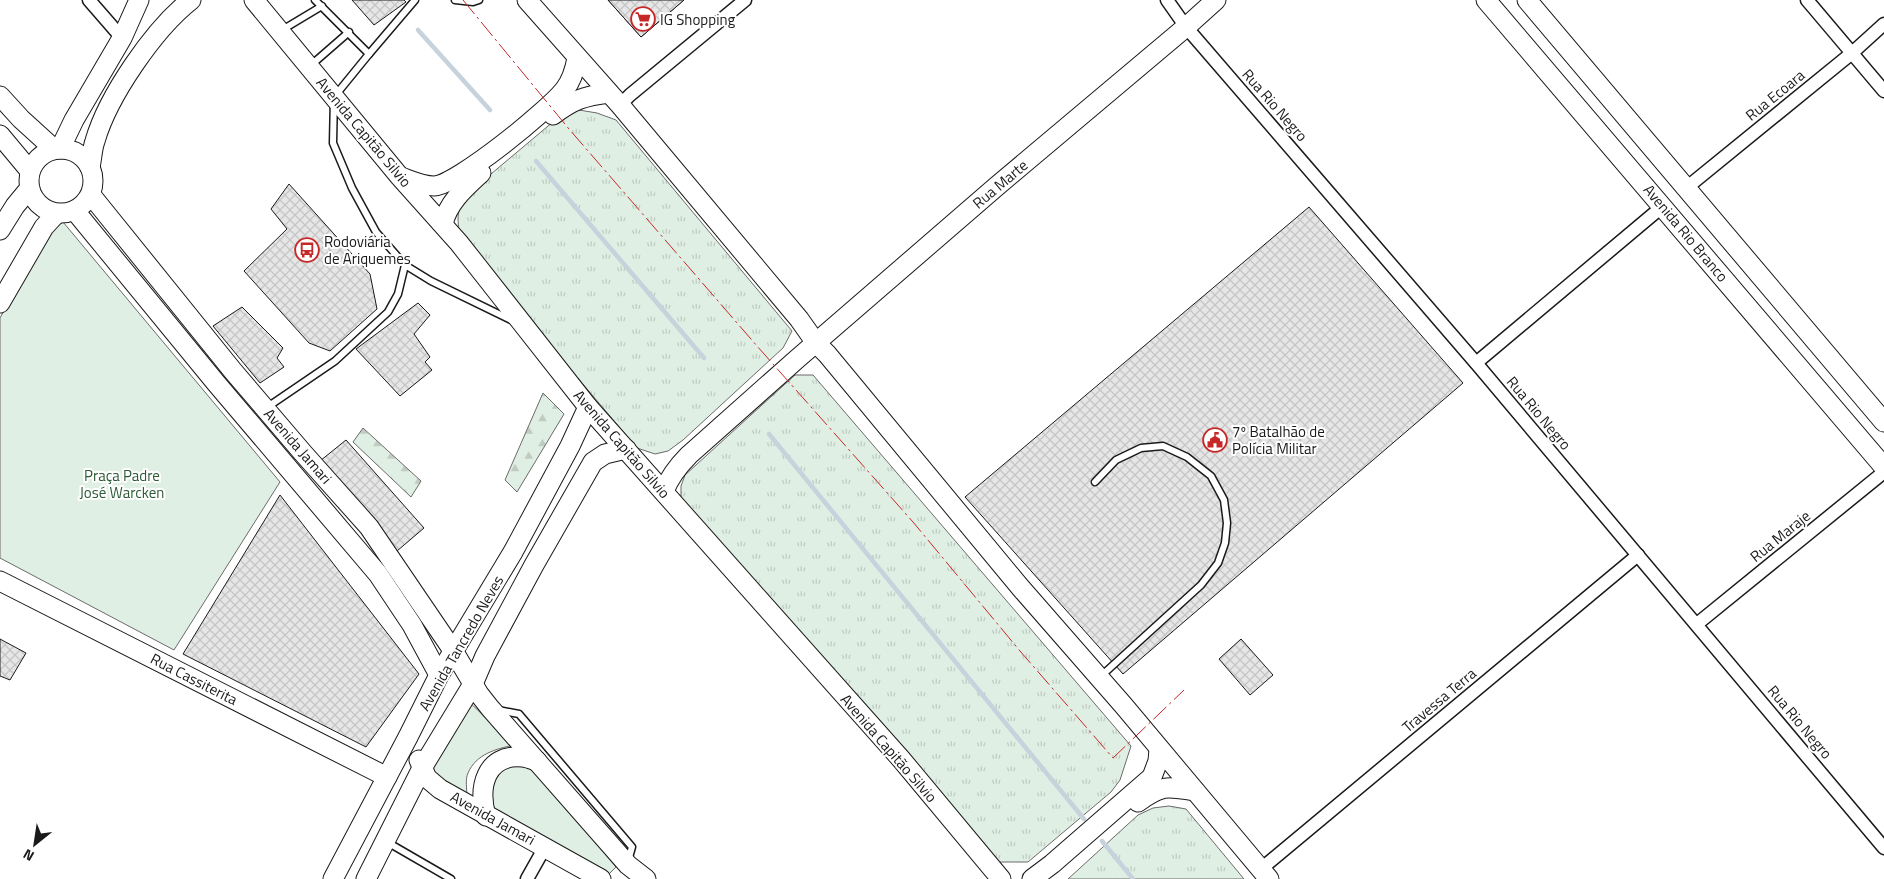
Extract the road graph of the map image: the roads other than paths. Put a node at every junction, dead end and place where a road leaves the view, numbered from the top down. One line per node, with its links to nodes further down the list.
1 (89, 0): 21 (street)
2 (139, 0): 21 (main road)
3 (190, 0): 32 (main road)
4 (254, 0): 19 (main road, Avenida Capitão Silvio)
5 (315, 0): 16 (lane)
6 (415, 0): 23 (lane)
7 (455, 0): 8 (lane)
8 (478, 0)
9 (527, 0): 24 (main road)
10 (746, 0): 29 (street)
11 (1167, 0): 18 (street, Rua Rio Negro)
12 (1216, 0): 18 (main road, Rua Marte)
13 (1486, 0): 37 (main road, Avenida Rio Branco)
14 (1527, 0): 35 (main road, Avenida Rio Branco)
15 (1807, 0): 22 (street)
16 (322, 6): 19 (lane); 20 (lane)
17 (1884, 24): 22 (street, Rua Ecoara)
18 (1186, 27): 45 (main road, Rua Marte); 46 (street, Rua Rio Negro)
19 (280, 31): 25 (main road, Avenida Capitão Silvio)
20 (349, 32): 23 (lane); 25 (lane)
21 (122, 38): 31 (main road)
22 (1852, 53): 26 (street); 35 (street, Rua Ecoara)
23 (369, 54): 28 (lane)
24 (577, 58): 29 (main road); 33 (main road)
25 (309, 67): 28 (main road, Avenida Capitão Silvio)
26 (1884, 91)
27 (0, 96): 31 (main road)
28 (334, 97): 33 (main road, Avenida Capitão Silvio); 42 (lane)
29 (614, 99): 40 (main road); 45 (main road)
30 (1, 137): 34 (main road)
31 (57, 149): 32 (main road); 34 (main road)
32 (90, 167): 36 (main road)
33 (400, 177): 40 (main road, Avenida Capitão Silvio)
34 (29, 180): 39 (main road); 41 (main road)
35 (1685, 189): 49 (main road, Avenida Rio Branco)
36 (91, 194): 38 (main road); 48 (main road, Avenida Jamari)
37 (1663, 206): 46 (street); 51 (main road, Avenida Rio Branco)
38 (75, 211): 39 (main road); 56 (main road, Avenida Jamari)
39 (56, 214): 43 (main road)
40 (443, 224): 44 (main road, Avenida Capitão Silvio)
41 (0, 230)
42 (405, 265): 44 (lane); 48 (lane)
43 (0, 303)
44 (526, 327): 47 (main road, Avenida Capitão Silvio)
45 (816, 343): 54 (main road, Rua Marte); 64 (main road)
46 (1476, 363): 58 (street, Rua Rio Negro)
47 (588, 407): 50 (main road, Avenida Capitão Silvio); 57 (main road, Avenida Tancredo Neves)
48 (265, 408): 55 (main road, Avenida Jamari)
49 (1884, 422)
50 (626, 449): 54 (main road, Avenida Capitão Silvio); 59 (main road, Avenida Tancredo Neves)
51 (1884, 467)
52 (1884, 472): 61 (street, Rua Maraje)
53 (1094, 482): 64 (lane)
54 (664, 491): 85 (main road, Avenida Capitão Silvio)
55 (373, 531): 56 (main road); 62 (main road, Avenida Jamari)
56 (355, 545): 63 (main road, Avenida Jamari)
57 (513, 552): 59 (main road); 62 (main road, Avenida Tancredo Neves)
58 (1638, 555): 61 (street, Rua Rio Negro); 78 (street, Travessa Terra)
59 (534, 565): 65 (main road, Avenida Tancredo Neves)
60 (0, 580): 71 (main road, Rua Cassiterita)
61 (1697, 624): 76 (street, Rua Rio Negro)
62 (454, 652): 63 (main road, Avenida Tancredo Neves); 65 (main road, Avenida Jamari)
63 (440, 675): 67 (main road, Avenida Tancredo Neves)
64 (1099, 678): 68 (main road)
65 (473, 684): 66 (main road, Avenida Jamari); 70 (main road, Avenida Tancredo Neves)
66 (490, 708): 69 (main road, Avenida Jamari); 77 (lane)
67 (408, 738): 70 (main road, Avenida Jamari); 71 (main road, Avenida Tancredo Neves)
68 (1160, 749): 72 (main road); 86 (main road)
69 (537, 761): 73 (main road); 77 (main road, Avenida Jamari)
70 (422, 768): 73 (main road, Avenida Jamari); 74 (main road, Avenida Tancredo Neves)
71 (387, 777): 79 (main road, Avenida Tancredo Neves)
72 (1194, 791): 78 (main road); 87 (main road)
73 (486, 816): 75 (main road, Avenida Jamari)
74 (386, 841): 80 (main road, Avenida Tancredo Neves); 81 (lane)
75 (545, 847): 82 (street); 83 (main road, Avenida Jamari)
76 (1884, 848)
77 (628, 865): 84 (main road, Avenida Jamari)
78 (1265, 874)
79 (336, 875): 80 (main road)
80 (365, 879)
81 (451, 879)
82 (527, 879)
83 (600, 879)
84 (646, 879)
85 (1001, 879)
86 (1032, 879)
87 (1049, 879)

